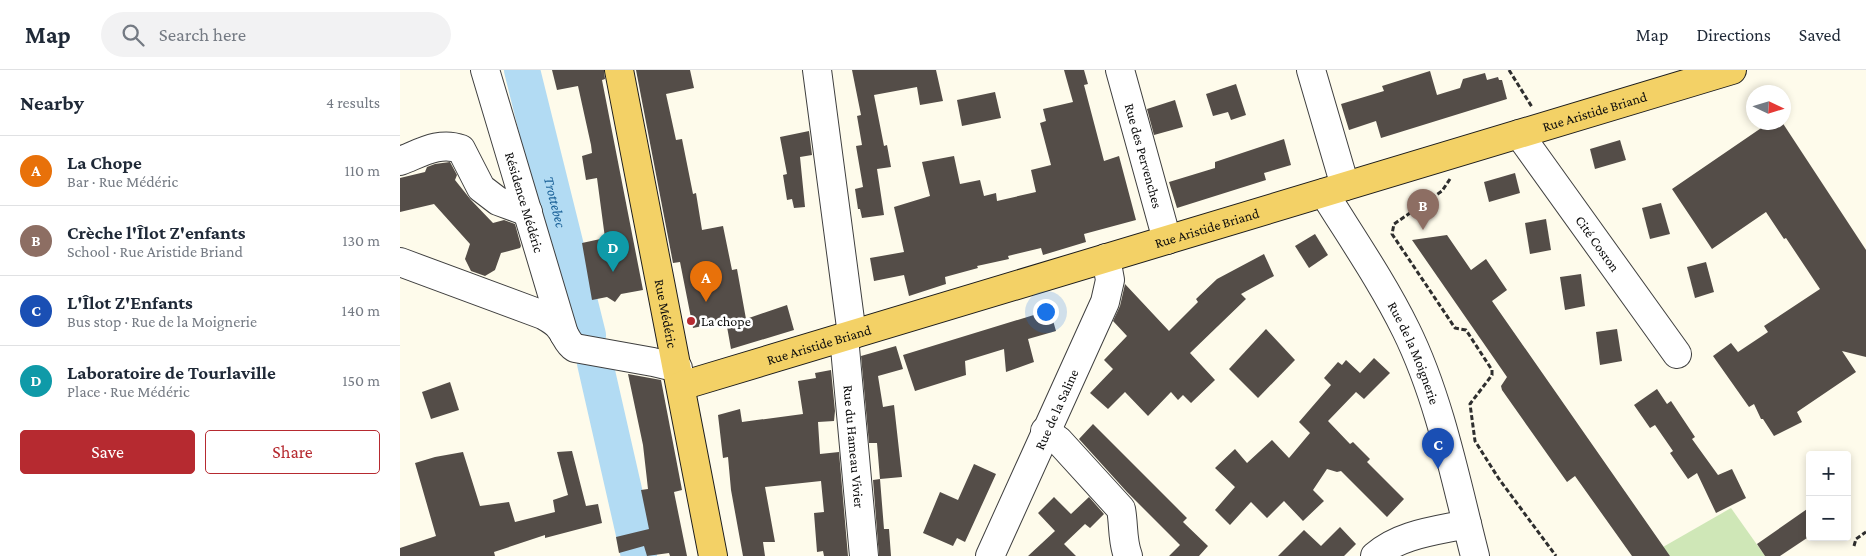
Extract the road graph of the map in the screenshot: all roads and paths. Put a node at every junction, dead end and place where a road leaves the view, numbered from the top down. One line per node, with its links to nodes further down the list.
1 (485, 70): 12 (street, Résidence Médéric)
2 (619, 70): 19 (main road, Rue Médéric)
3 (817, 70): 17 (street)
4 (1120, 70): 13 (street, Rue des Pervenches)
5 (1311, 70): 11 (street, Rue de la Moignerie)
6 (1509, 70): 8 (path)
7 (1725, 71): 8 (main road, Rue Aristide Briand)
8 (1531, 130): 11 (main road, Rue Aristide Briand); 18 (street, Cité Cosron)
9 (400, 161): 12 (street)
10 (1455, 172): 30 (path)
11 (1335, 190): 13 (main road, Rue Aristide Briand); 21 (street, Rue de la Moignerie)
12 (528, 212): 16 (street, Résidence Médéric)
13 (1167, 240): 14 (main road, Rue Aristide Briand)
14 (1106, 258): 17 (main road, Rue Aristide Briand); 20 (street, Rue de la Saline)
15 (400, 262): 16 (street)
16 (564, 334): 19 (street)
17 (848, 336): 19 (main road, Rue Aristide Briand); 25 (street, Rue du Hameau Vivier)
18 (1677, 354)
19 (680, 377): 24 (main road, Rue Médéric)
20 (1045, 431): 26 (street, Rue de la Saline); 27 (street)
21 (1467, 524): 28 (street); 29 (street, Rue de la Moignerie)
22 (1866, 532): 23 (path)
23 (1854, 546)
24 (713, 556)
25 (864, 556)
26 (990, 556)
27 (1128, 556)
28 (1375, 556)
29 (1475, 556)
30 (1556, 556)

